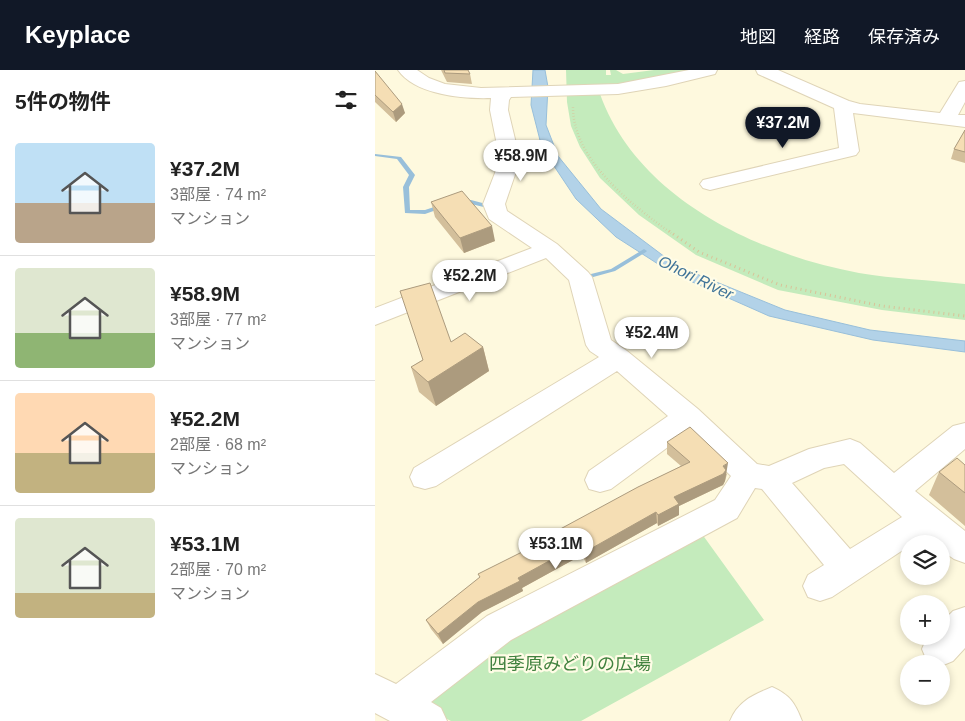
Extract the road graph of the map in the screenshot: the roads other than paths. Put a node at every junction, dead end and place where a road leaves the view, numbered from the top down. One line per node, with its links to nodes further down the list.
1 (406, 70): 5 (street)
2 (709, 70): 5 (street)
3 (764, 70): 6 (street)
4 (965, 86): 7 (street)
5 (512, 93): 10 (street)
6 (843, 105): 7 (street); 9 (street)
7 (946, 119): 8 (street)
8 (965, 121)
9 (710, 184)
10 (549, 249): 11 (street); 12 (street)
11 (375, 317)
12 (618, 358): 13 (street); 16 (street)
13 (688, 417): 15 (street); 17 (street)
14 (963, 434): 18 (street)
15 (760, 476): 18 (street); 21 (street); 25 (street)
16 (425, 477)
17 (600, 480)
18 (895, 490): 19 (street)
19 (925, 519): 20 (street); 21 (street)
20 (965, 549)
21 (847, 569): 22 (street)
22 (820, 586)
23 (965, 624): 24 (street)
24 (940, 649)
25 (400, 706)
26 (749, 721): 27 (street)
27 (783, 721)

